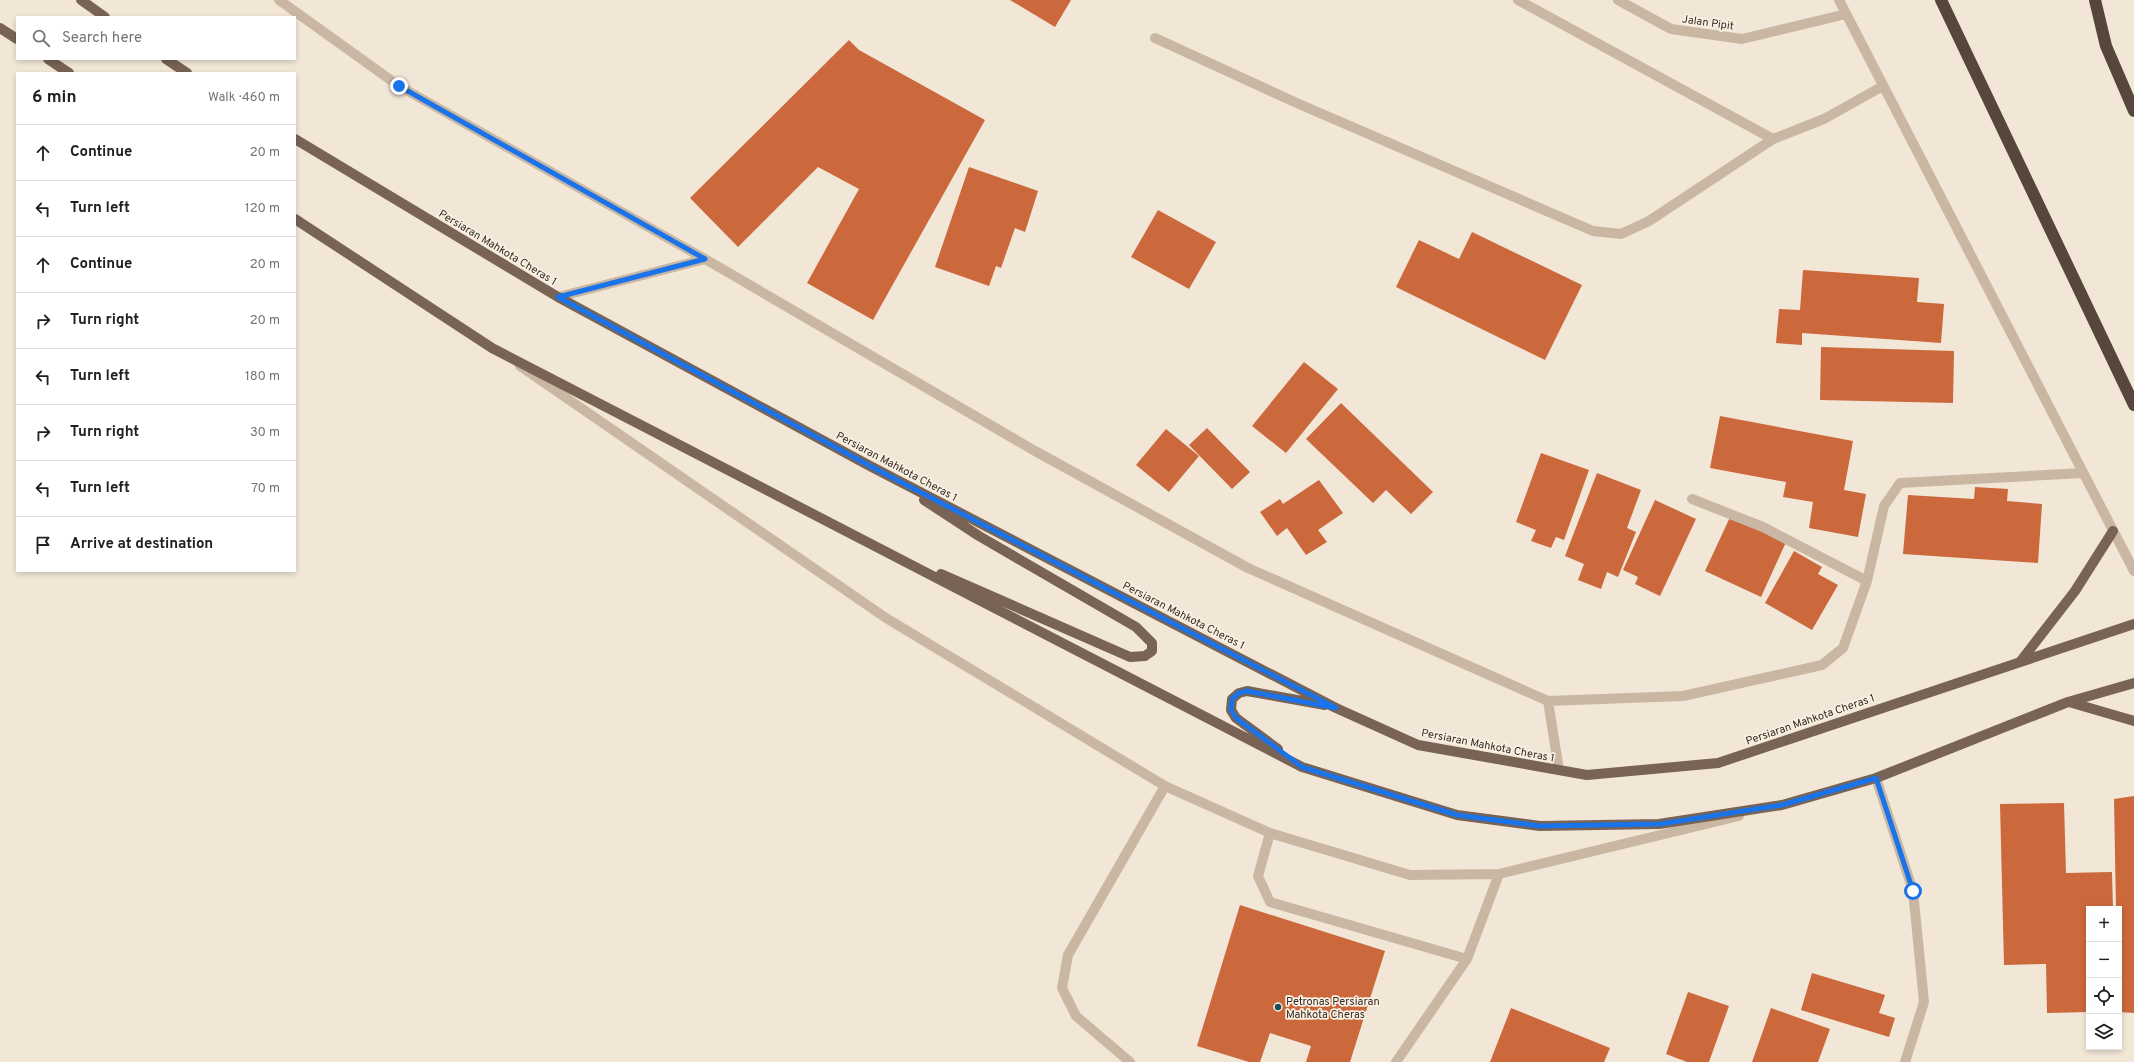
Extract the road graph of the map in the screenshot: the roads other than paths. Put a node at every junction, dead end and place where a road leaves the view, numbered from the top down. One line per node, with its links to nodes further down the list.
1 (81, 0): 9 (main road)
2 (279, 0): 22 (street)
3 (1518, 0): 19 (street)
4 (1618, 0): 8 (street, Jalan Pipit)
5 (1839, 0): 8 (street)
6 (1941, 0): 25 (highway)
7 (2095, 0): 18 (highway)
8 (1846, 14): 17 (street)
9 (104, 16)
10 (0, 28): 11 (main road)
11 (16, 38)
12 (1155, 38): 19 (street)
13 (50, 60): 15 (main road)
14 (168, 60): 16 (main road)
15 (68, 72)
16 (186, 72)
17 (1883, 86): 19 (street); 27 (street)
18 (2134, 111)
19 (1773, 139)
20 (296, 140): 23 (main road, Persiaran Mahkota Cheras 1)
21 (296, 221): 24 (main road)
22 (705, 259): 23 (street); 36 (street)
23 (558, 297): 26 (main road, Persiaran Mahkota Cheras 1)
24 (492, 348): 30 (main road); 43 (street)
25 (2134, 405)
26 (870, 466): 30 (main road); 38 (main road, Persiaran Mahkota Cheras 1)
27 (2083, 473): 29 (street); 32 (street)
28 (1692, 499): 32 (street)
29 (2113, 532): 31 (street); 34 (main road)
30 (854, 536): 40 (main road)
31 (2134, 571)
32 (1867, 581): 36 (street)
33 (2134, 624): 34 (main road, Persiaran Mahkota Cheras 1)
34 (2020, 662): 41 (main road, Persiaran Mahkota Cheras 1)
35 (2134, 683): 37 (main road)
36 (1548, 701): 41 (street)
37 (2068, 702): 39 (main road); 42 (main road)
38 (1336, 708): 40 (main road); 41 (main road, Persiaran Mahkota Cheras 1)
39 (2134, 721)
40 (1302, 767): 44 (main road)
41 (1559, 770)
42 (1876, 778): 44 (main road); 50 (street)
43 (1165, 786): 45 (street); 48 (street)
44 (1782, 805): 46 (street)
45 (1270, 833): 46 (street); 47 (street)
46 (1500, 874): 47 (street)
47 (1467, 959): 49 (street)
48 (1130, 1062)
49 (1396, 1062)
50 (1905, 1062)

